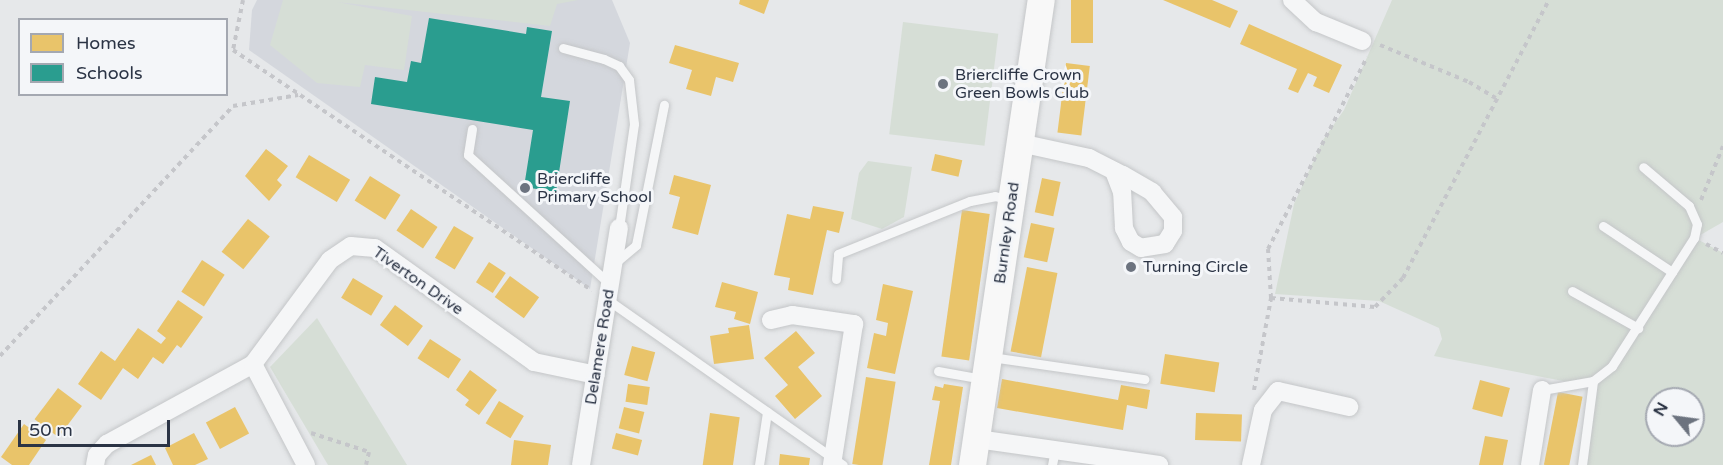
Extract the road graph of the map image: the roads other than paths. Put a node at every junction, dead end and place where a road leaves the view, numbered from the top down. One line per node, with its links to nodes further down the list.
1 (1041, 0): 7 (street, Burnley Road)
2 (1297, 2): 3 (street)
3 (1364, 42)
4 (563, 48): 12 (lane)
5 (664, 105): 13 (lane)
6 (472, 129): 17 (lane)
7 (1020, 143): 9 (street); 10 (street, Burnley Road)
8 (1643, 167): 14 (lane)
9 (1114, 171)
10 (1011, 200): 15 (lane); 21 (street, Burnley Road)
11 (1603, 226): 14 (lane)
12 (619, 228): 13 (street, Delamere Road)
13 (613, 264): 17 (street, Delamere Road)
14 (1672, 272): 19 (lane)
15 (836, 279)
16 (1572, 291): 19 (lane)
17 (609, 292): 23 (street, Delamere Road); 28 (lane)
18 (771, 320): 32 (street)
19 (1638, 328): 25 (lane)
20 (253, 364): 23 (street, Tiverton Drive); 33 (street); 34 (street)
21 (987, 368): 22 (lane); 24 (lane); 29 (street, Burnley Road)
22 (938, 371)
23 (596, 375): 35 (street, Delamere Road)
24 (1144, 379)
25 (1593, 381): 26 (lane); 41 (lane)
26 (1542, 390): 40 (street)
27 (1349, 407): 39 (street)
28 (767, 412): 32 (lane); 36 (lane)
29 (977, 439): 30 (street); 37 (street, Burnley Road)
30 (1054, 458): 31 (street)
31 (1118, 462): 38 (street)
32 (836, 463)
33 (95, 465)
34 (306, 465)
35 (581, 465)
36 (759, 465)
37 (972, 465)
38 (1159, 465)
39 (1251, 465)
40 (1530, 465)
41 (1582, 465)

